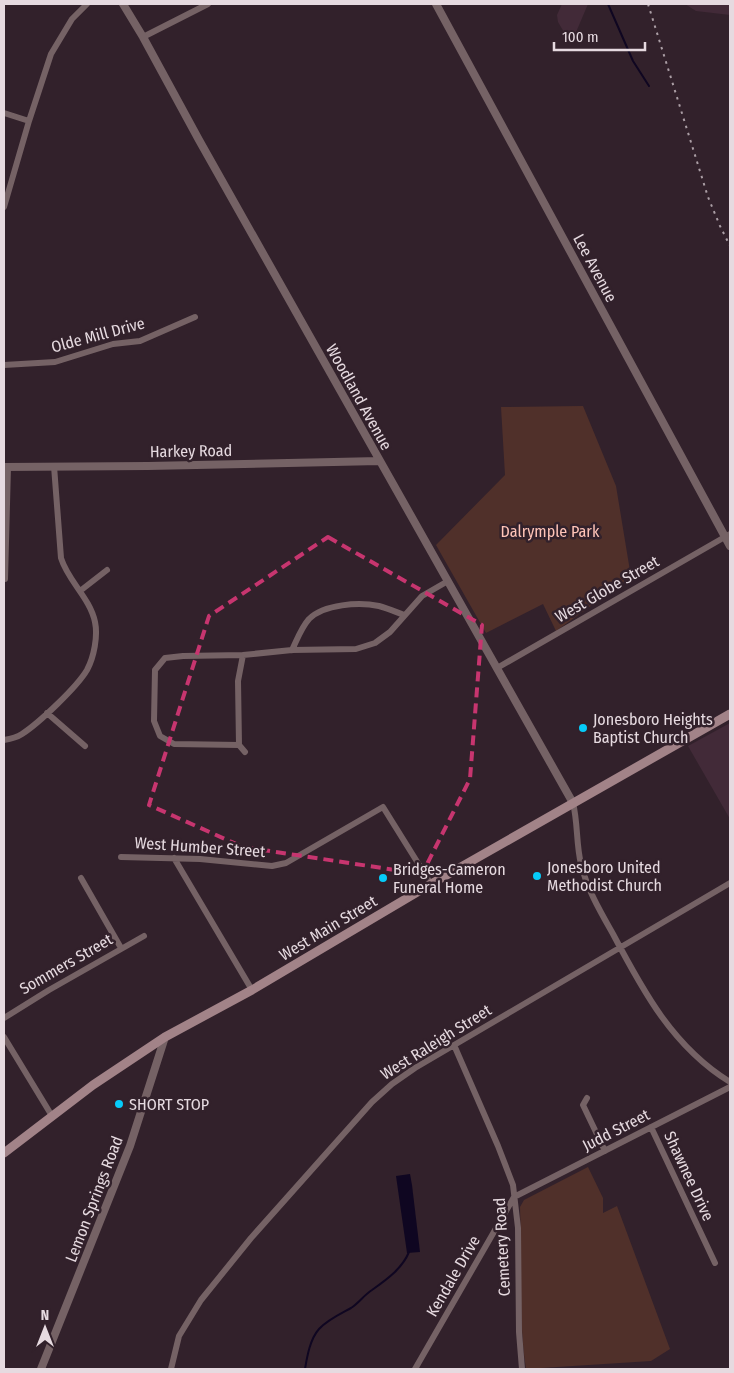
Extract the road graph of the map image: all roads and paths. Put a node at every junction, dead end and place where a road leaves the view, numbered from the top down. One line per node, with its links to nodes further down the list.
1 (87, 4): 7 (street)
2 (123, 4): 5 (street, Woodland Avenue)
3 (208, 4): 5 (street)
4 (436, 4): 14 (street, Lee Avenue)
5 (143, 37): 11 (street, Woodland Avenue)
6 (4, 114): 7 (street)
7 (29, 121): 8 (street)
8 (4, 207)
9 (195, 317): 10 (street, Olde Mill Drive)
10 (4, 365)
11 (379, 461): 12 (street, Harkey Road); 19 (street, Woodland Avenue)
12 (54, 466): 13 (street, Harkey Road); 20 (street)
13 (6, 467): 16 (street)
14 (728, 535): 15 (street, Lee Avenue); 24 (street, West Globe Street)
15 (730, 546)
16 (4, 559): 18 (street)
17 (106, 570): 20 (street)
18 (5, 579)
19 (448, 581): 21 (street); 24 (street, Woodland Avenue)
20 (80, 591): 25 (street)
21 (404, 615): 22 (street); 22 (street)
22 (292, 650): 23 (street)
23 (243, 655): 28 (street); 28 (street)
24 (497, 668): 31 (street, Woodland Avenue)
25 (47, 713): 27 (street); 29 (street)
26 (730, 714): 31 (main road, West Main Street)
27 (4, 740)
28 (239, 745): 30 (street)
29 (85, 746)
30 (245, 752)
31 (573, 803): 36 (main road, West Main Street); 38 (street)
32 (121, 856): 33 (street, West Humber Street)
33 (174, 858): 36 (street, West Humber Street); 40 (street)
34 (81, 878): 39 (street)
35 (730, 883): 38 (street, West Raleigh Street)
36 (431, 884): 40 (main road, West Main Street)
37 (144, 936): 39 (street, Sommers Street)
38 (620, 947): 44 (street, West Raleigh Street); 45 (street)
39 (121, 948): 41 (street, Sommers Street)
40 (252, 990): 43 (main road, West Main Street)
41 (4, 1018)
42 (4, 1037): 48 (street)
43 (165, 1037): 48 (main road, West Main Street); 54 (street, Lemon Springs Road)
44 (454, 1045): 52 (street, Cemetery Road); 55 (street, West Raleigh Street)
45 (730, 1082)
46 (730, 1087): 49 (street, Judd Street)
47 (587, 1098): 50 (street)
48 (52, 1116): 51 (main road, West Main Street)
49 (651, 1128): 50 (street, Judd Street); 53 (street, Shawnee Drive)
50 (605, 1151): 52 (street, Judd Street)
51 (4, 1153)
52 (514, 1197): 56 (street, Kendale Drive); 57 (street, Cemetery Road)
53 (716, 1263)
54 (41, 1369)
55 (171, 1369)
56 (414, 1369)
57 (522, 1369)

